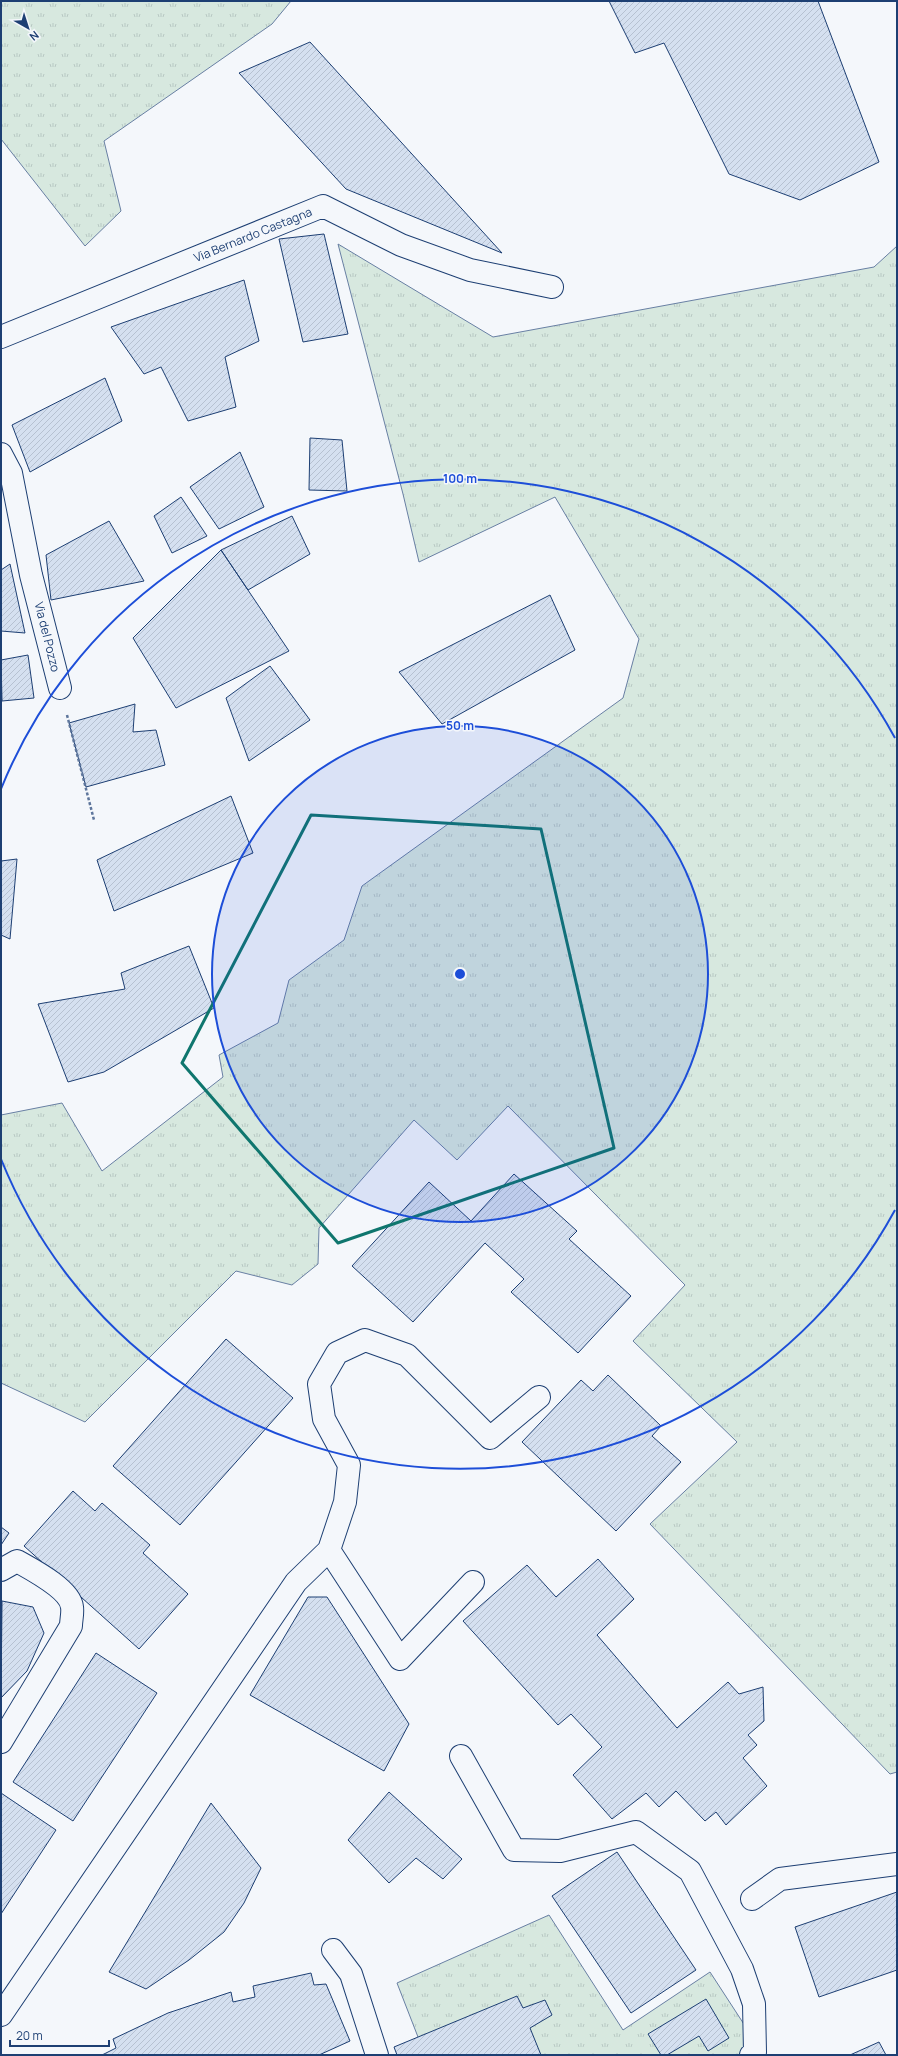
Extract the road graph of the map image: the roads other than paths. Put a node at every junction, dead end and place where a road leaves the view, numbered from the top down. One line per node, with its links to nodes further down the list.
1 (552, 287): 2 (street, Via Bernardo Castagna)
2 (1, 338)
3 (1, 454): 4 (street, Via del Pozzo)
4 (60, 688)
5 (539, 1397): 6 (street)
6 (329, 1550): 8 (street); 14 (street)
7 (1, 1570): 9 (street)
8 (473, 1582)
9 (1, 1742)
10 (461, 1756): 16 (street)
11 (897, 1864): 12 (street)
12 (752, 1899)
13 (333, 1950): 15 (street)
14 (1, 2015)
15 (377, 2055)
16 (751, 2055)

